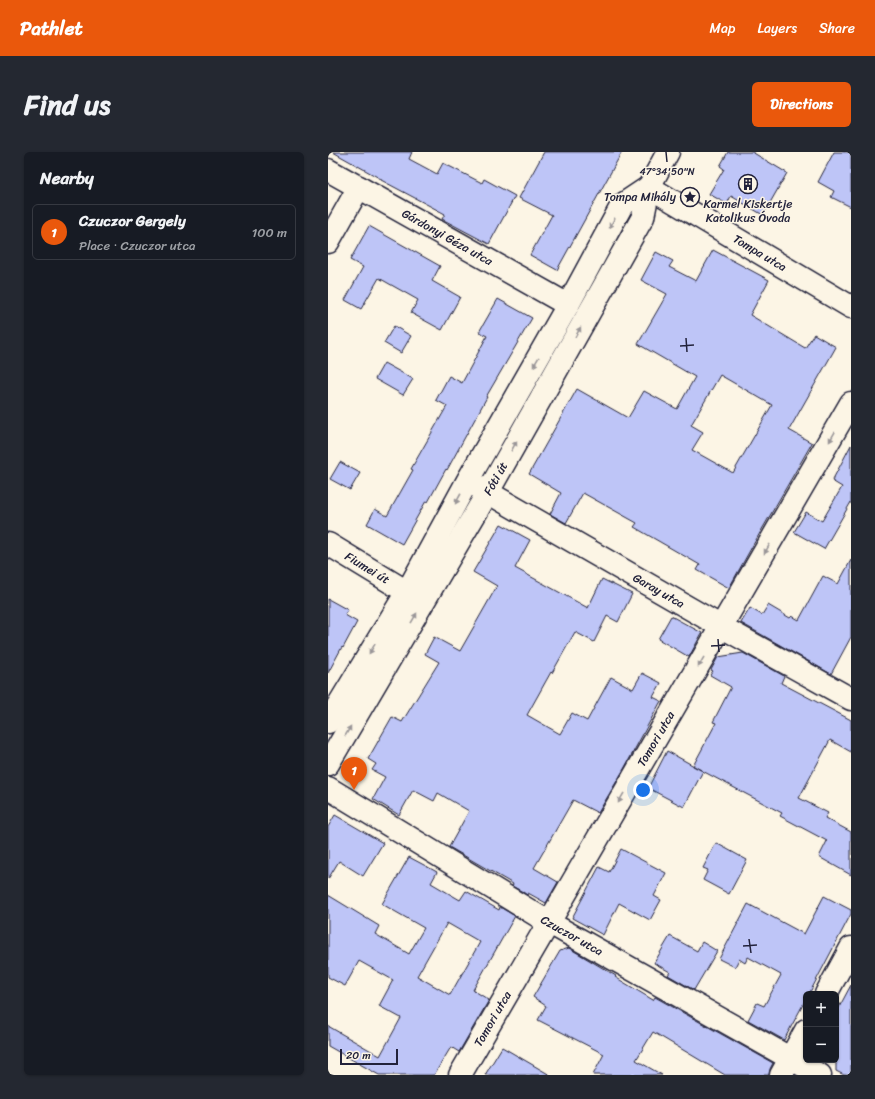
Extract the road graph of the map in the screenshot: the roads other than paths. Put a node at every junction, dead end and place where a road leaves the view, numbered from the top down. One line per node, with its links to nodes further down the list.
1 (668, 152): 4 (street, Fóti út)
2 (328, 170): 3 (street, Gárdonyi Géza utca)
3 (359, 187): 5 (street); 6 (street, Gárdonyi Géza utca)
4 (649, 187): 6 (street, Fóti út, one-way to 6); 7 (street, Tompa utca); 10 (street, Fóti út, one-way to 4)
5 (328, 242)
6 (568, 305): 9 (street, Fóti út, one-way to 9)
7 (851, 307)
8 (851, 403): 13 (street, Tomori utca, one-way to 13)
9 (468, 480): 10 (street, Garay utca); 12 (street, Fóti út, one-way to 12)
10 (488, 492): 13 (street, Garay utca); 16 (street, Fóti út, one-way to 10)
11 (328, 544): 12 (street, Fiumei út)
12 (407, 592): 15 (street, Fóti út, one-way to 15)
13 (722, 627): 14 (street, Garay utca); 18 (street, Tomori utca, one-way to 18)
14 (851, 699)
15 (328, 722)
16 (328, 764)
17 (328, 788): 18 (street, Czuczor utca)
18 (548, 922): 22 (street, Czuczor utca); 23 (street, Tomori utca)
19 (851, 948): 20 (street)
20 (828, 991)
21 (803, 1035): 22 (street)
22 (786, 1066): 24 (street, Czuczor utca)
23 (460, 1075)
24 (820, 1075)

